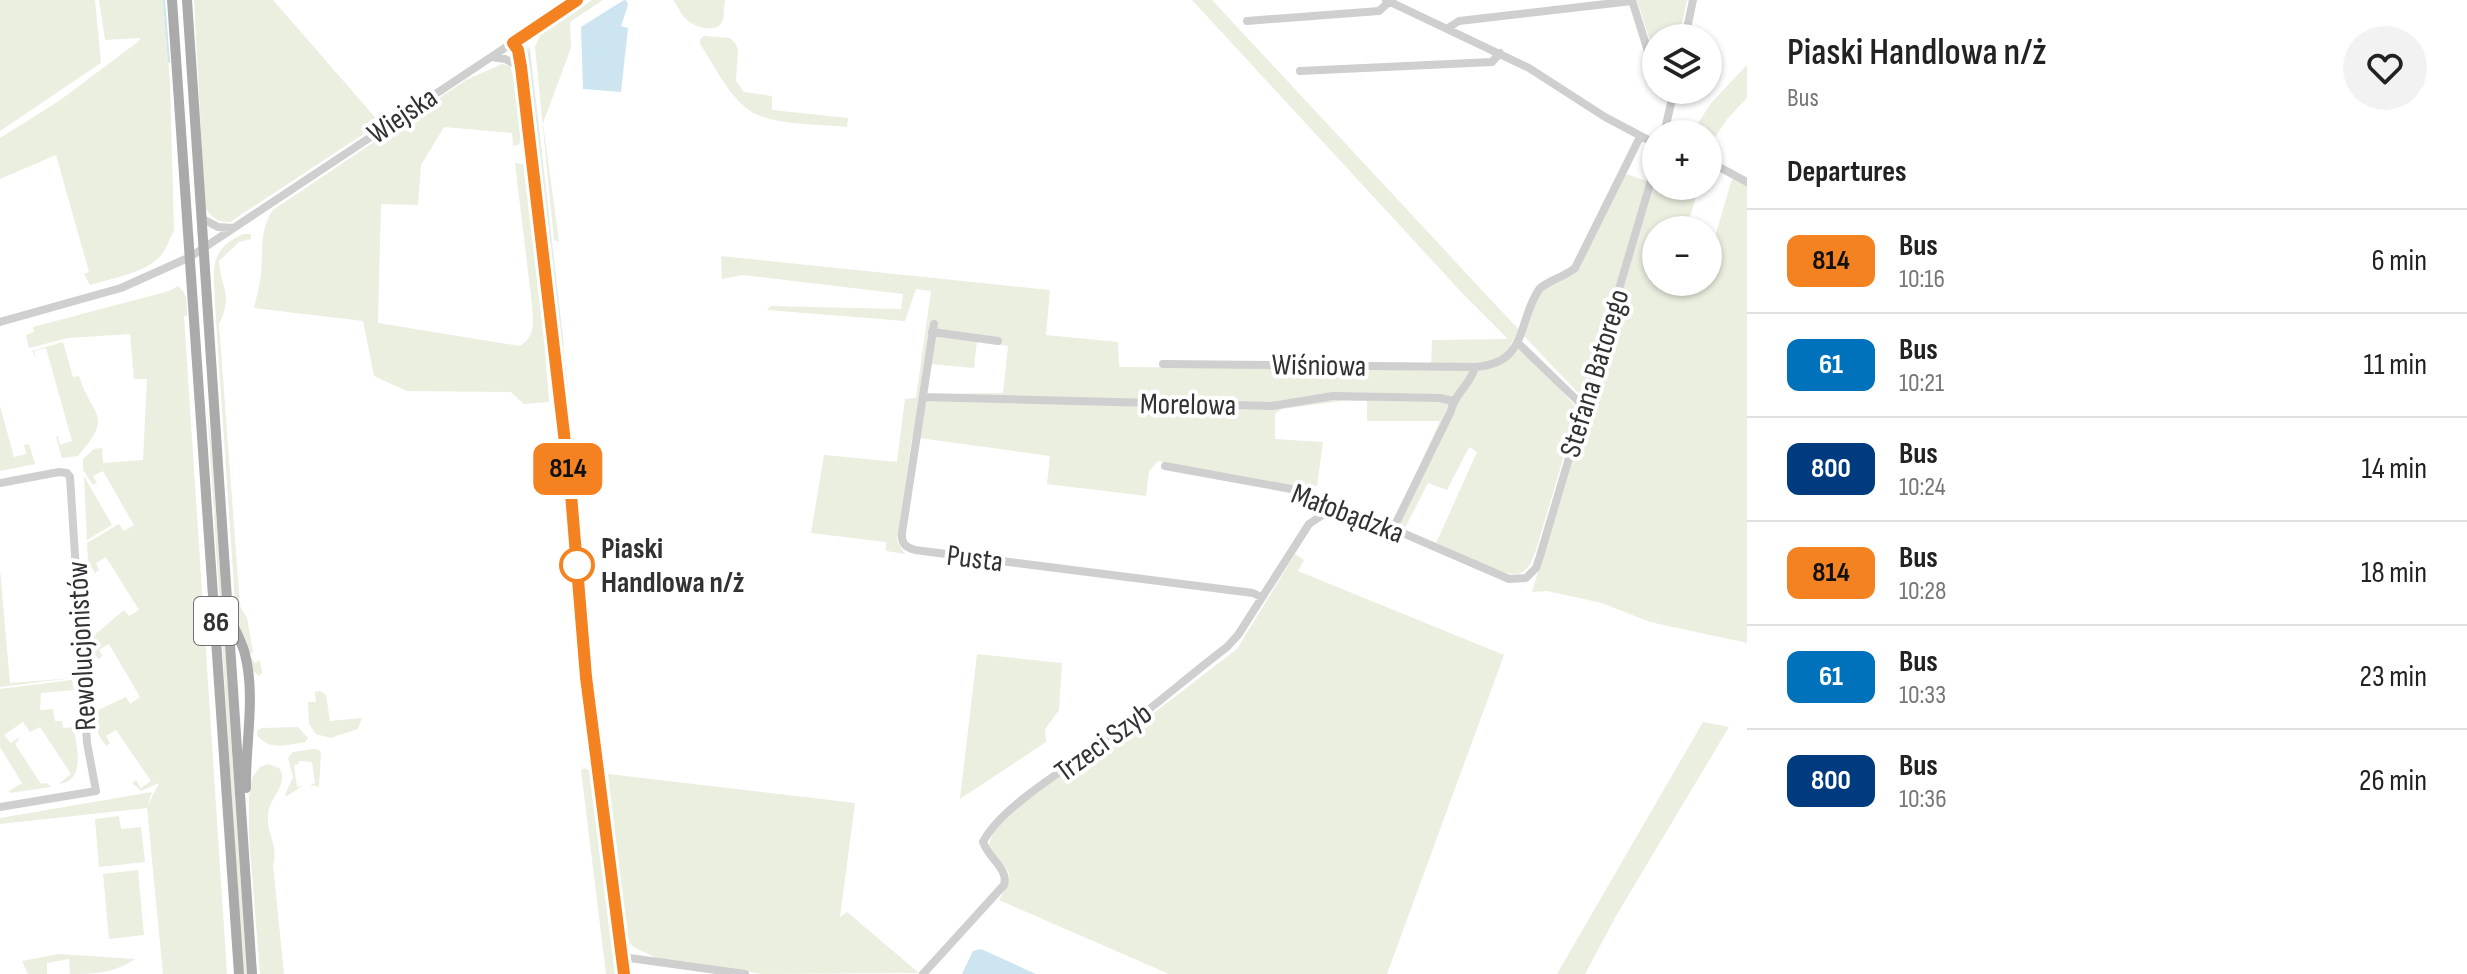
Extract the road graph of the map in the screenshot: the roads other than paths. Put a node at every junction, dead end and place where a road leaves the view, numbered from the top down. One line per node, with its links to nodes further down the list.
1 (172, 0): 23 (main road, 86)
2 (187, 0): 20 (main road, 86)
3 (577, 0): 11 (street, Wiejska)
4 (1389, 0): 7 (street); 9 (street)
5 (1632, 0): 9 (street); 10 (street)
6 (1693, 0): 8 (street)
7 (1247, 21)
8 (1688, 24)
9 (1448, 28): 12 (street)
10 (1642, 32)
11 (513, 43): 13 (street, Wiejska); 14 (street)
12 (1500, 53): 15 (street); 16 (street)
13 (491, 57): 14 (street); 21 (street, Wiejska)
14 (521, 67): 41 (street)
15 (1300, 71)
16 (1640, 137): 26 (street)
17 (1722, 169): 18 (street)
18 (1747, 182)
19 (1645, 200): 31 (street, Stefana Batorego)
20 (201, 218): 21 (street); 22 (main road, 86)
21 (230, 228): 22 (street, Wiejska)
22 (203, 248): 23 (street, Wiejska); 38 (main road, 86)
23 (190, 257): 24 (street, Wiejska); 42 (main road, 86)
24 (0, 322)
25 (998, 341): 29 (street, Pusta)
26 (1519, 344): 28 (street); 31 (street)
27 (1163, 364): 28 (street, Wiśniowa)
28 (1475, 367): 30 (street)
29 (923, 397): 30 (street, Morelowa); 37 (street, Pusta)
30 (1453, 401): 35 (street)
31 (1583, 406): 36 (street, Stefana Batorego)
32 (1165, 466): 34 (street, Małobądzka)
33 (0, 483): 39 (street, Rewolucjonistów)
34 (1330, 510): 35 (street, Małobądzka); 37 (street, Trzeci Szyb)
35 (1393, 529): 36 (street, Małobądzka)
36 (1526, 578)
37 (1261, 597): 46 (street, Trzeci Szyb)
38 (227, 604): 40 (main road, 86); 40 (main road)
39 (0, 807)
40 (243, 837): 43 (main road, 86)
41 (622, 957): 44 (street); 45 (street)
42 (239, 974)
43 (252, 974)
44 (624, 974)
45 (745, 974)
46 (923, 974)

